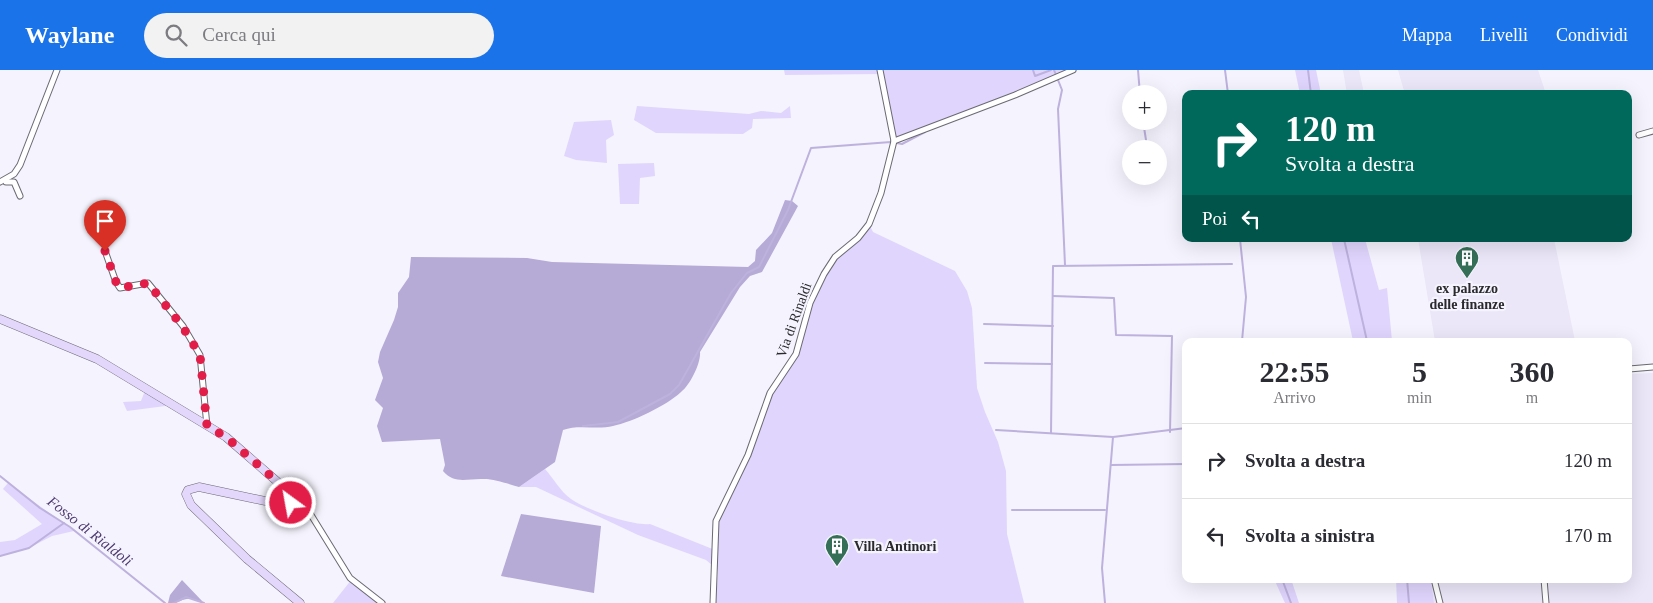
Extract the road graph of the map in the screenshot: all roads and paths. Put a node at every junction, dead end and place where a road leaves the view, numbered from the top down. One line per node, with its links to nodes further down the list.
1 (58, 70): 7 (street)
2 (880, 70): 6 (street, Via di Rinaldi)
3 (1073, 70): 6 (street)
4 (1653, 131): 5 (street)
5 (1640, 135)
6 (894, 141): 19 (street, Via di Rinaldi)
7 (0, 183): 8 (street)
8 (20, 196)
9 (105, 251): 13 (street)
10 (0, 319): 13 (street)
11 (1653, 367): 12 (street)
12 (1632, 369)
13 (207, 426): 14 (street)
14 (292, 499): 17 (street); 18 (street)
15 (1435, 583): 20 (street)
16 (1544, 583): 21 (street)
17 (300, 603)
18 (382, 603)
19 (713, 603)
20 (1440, 603)
21 (1546, 603)

